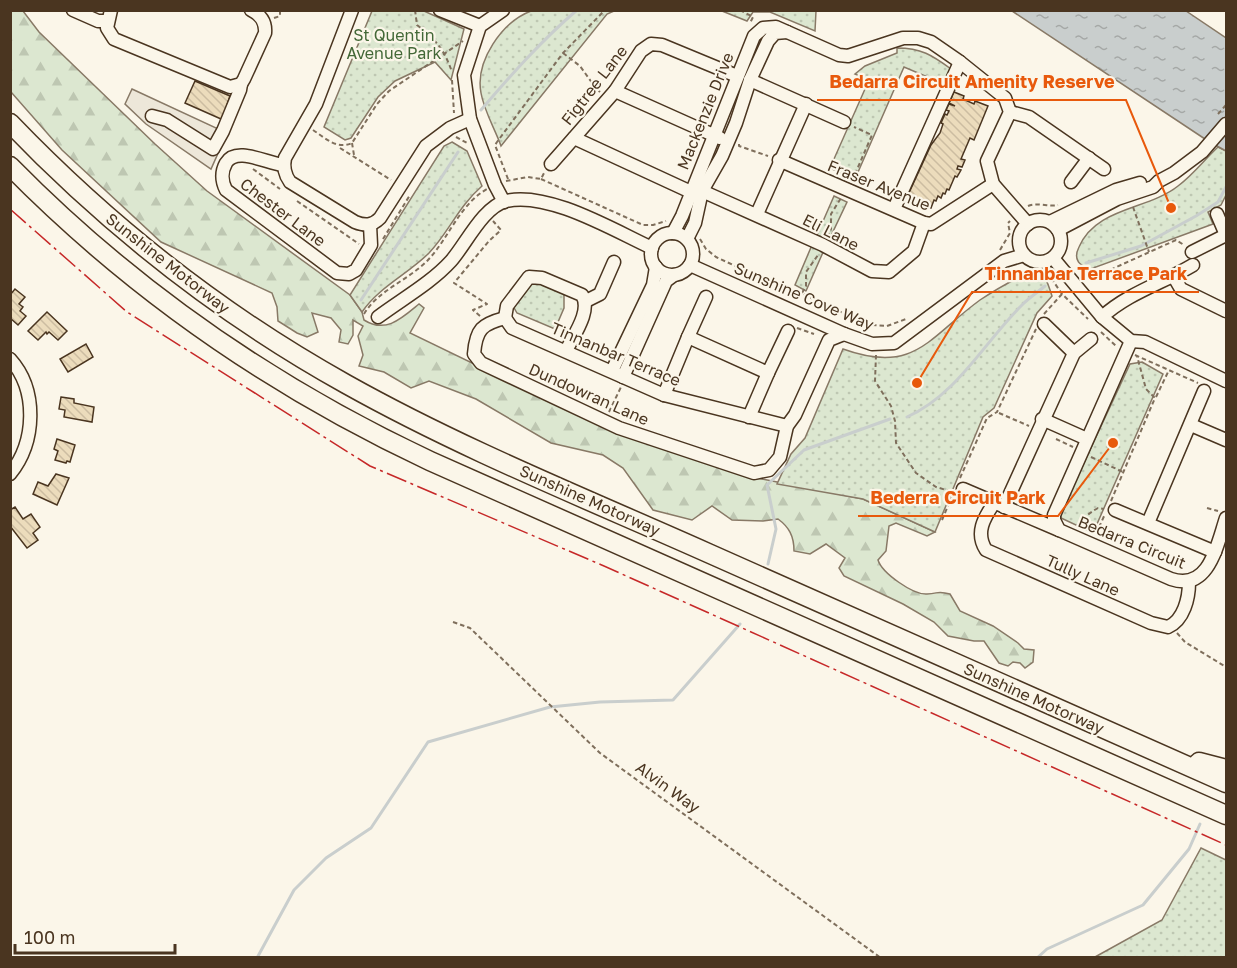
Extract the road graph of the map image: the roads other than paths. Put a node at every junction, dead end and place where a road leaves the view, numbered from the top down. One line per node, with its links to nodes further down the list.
1 (74, 10): 6 (street)
2 (251, 10): 12 (street)
3 (352, 10): 27 (street)
4 (440, 10): 7 (street)
5 (503, 10): 7 (street)
6 (109, 16): 12 (street)
7 (480, 27): 17 (street)
8 (788, 32): 9 (street); 10 (street, Mackenzie Drive); 11 (street, Mackenzie Drive)
9 (960, 62): 15 (street); 34 (street)
10 (737, 76): 13 (street, Figtree Lane); 21 (street, Mackenzie Drive)
11 (750, 81): 14 (street); 23 (street, Mackenzie Drive)
12 (241, 84): 16 (street)
13 (611, 95): 21 (street); 22 (street, Figtree Lane)
14 (806, 104): 18 (street); 25 (street)
15 (1010, 112): 24 (street); 31 (street)
16 (152, 116)
17 (470, 119): 33 (street); 39 (street)
18 (844, 122)
19 (10, 123): 90 (highway, Sunshine Motorway)
20 (1227, 123): 40 (street)
21 (713, 135): 23 (street); 32 (street, Mackenzie Drive)
22 (574, 138): 26 (street, Figtree Lane); 32 (street, Eli Lane)
23 (728, 142): 32 (street, Mackenzie Drive)
24 (1089, 158): 29 (street); 30 (street)
25 (779, 160): 34 (street, Fraser Avenue); 35 (street)
26 (551, 164)
27 (283, 165): 39 (street); 39 (street, Chester Lane)
28 (10, 166): 93 (highway, Sunshine Motorway)
29 (1104, 169)
30 (1071, 182)
31 (993, 184): 37 (street, Fraser Avenue); 38 (street)
32 (697, 191): 35 (street, Eli Lane); 41 (street, Mackenzie Drive); 43 (street, Mackenzie Drive)
33 (504, 202): 44 (street); 57 (street)
34 (894, 209): 37 (street, Fraser Avenue)
35 (757, 214): 37 (street, Eli Lane)
36 (1217, 214): 42 (street)
37 (924, 223)
38 (1028, 224): 40 (street); 46 (street)
39 (370, 225)
40 (1054, 226): 47 (street)
41 (673, 233): 43 (street); 44 (street)
42 (1226, 235): 45 (street)
43 (687, 239): 49 (street)
44 (652, 248): 51 (street)
45 (1189, 252)
46 (1024, 255): 47 (street); 62 (street, Sunshine Cove Way)
47 (1053, 258): 58 (street)
48 (614, 262): 55 (street)
49 (690, 265): 52 (street); 62 (street, Sunshine Cove Way)
50 (1193, 265): 53 (street)
51 (656, 267): 52 (street); 69 (street)
52 (674, 275): 71 (street)
53 (1174, 277): 56 (street); 58 (street)
54 (706, 297): 63 (street)
55 (586, 301): 59 (street); 66 (street)
56 (1227, 311)
57 (378, 317)
58 (1102, 317): 65 (street)
59 (505, 318): 66 (street, Tinnanbar Terrace); 78 (street, Dundowran Lane)
60 (1041, 322): 67 (street)
61 (788, 331): 70 (street)
62 (844, 334): 78 (street)
63 (688, 337): 70 (street); 74 (street)
64 (1092, 339): 67 (street)
65 (1131, 341): 72 (street); 79 (street, Bedarra Circuit)
66 (566, 351): 69 (street, Tinnanbar Terrace)
67 (1074, 354): 76 (street, Tully Lane)
68 (10, 359): 81 (street)
69 (612, 371): 71 (street, Tinnanbar Terrace)
70 (768, 373): 75 (street)
71 (628, 379): 74 (street, Tinnanbar Terrace)
72 (1227, 381)
73 (1204, 391): 77 (street)
74 (664, 395): 75 (street, Tinnanbar Terrace)
75 (749, 417): 78 (street, Tinnanbar Terrace)
76 (1040, 425): 79 (street); 83 (street, Tully Lane)
77 (1191, 425): 80 (street); 86 (street)
78 (787, 426)
79 (1087, 439): 87 (street, Bedarra Circuit)
80 (1227, 440)
81 (10, 474)
82 (958, 487): 83 (street, Bedarra Circuit)
83 (999, 505): 87 (street, Bedarra Circuit); 89 (street, Tully Lane)
84 (1111, 510): 86 (street)
85 (1227, 518): 88 (street, Bedarra Circuit)
86 (1149, 523): 88 (street)
87 (1059, 530): 89 (street, Bedarra Circuit)
88 (1215, 552): 89 (street, Bedarra Circuit)
89 (1189, 582)
90 (1165, 756): 91 (highway); 92 (highway, Sunshine Motorway)
91 (1227, 769)
92 (1227, 783)
93 (1227, 815)

